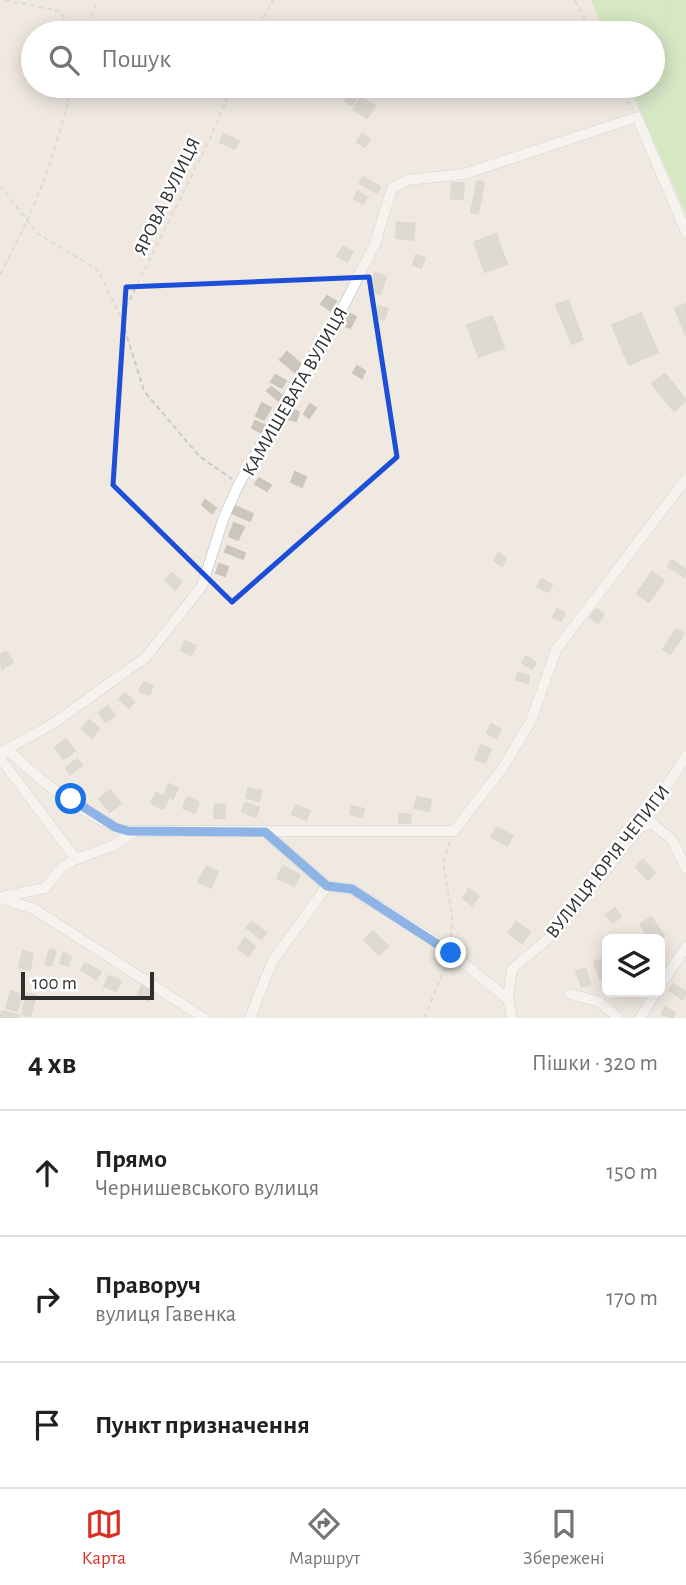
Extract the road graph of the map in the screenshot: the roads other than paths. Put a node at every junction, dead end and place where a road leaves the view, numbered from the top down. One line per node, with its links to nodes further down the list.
1 (686, 232): 3 (street, КАМИШЕВАТА ВУЛИЦЯ)
2 (686, 479): 7 (street)
3 (0, 755): 6 (street); 8 (street)
4 (686, 756): 5 (street, ВУЛИЦЯ ЮРІЯ ЧЕПИГИ)
5 (640, 827): 9 (street); 16 (street, ВУЛИЦЯ ЮРІЯ ЧЕПИГИ)
6 (135, 831): 7 (street); 8 (street)
7 (265, 832): 10 (street)
8 (76, 859): 11 (street)
9 (686, 868)
10 (327, 886): 16 (street); 18 (street)
11 (0, 898): 17 (street)
12 (686, 947): 13 (street)
13 (665, 978)
14 (570, 994): 20 (street)
15 (653, 997): 21 (street)
16 (508, 999): 19 (street)
17 (204, 1018)
18 (250, 1018)
19 (512, 1018)
20 (618, 1018)
21 (640, 1018)

